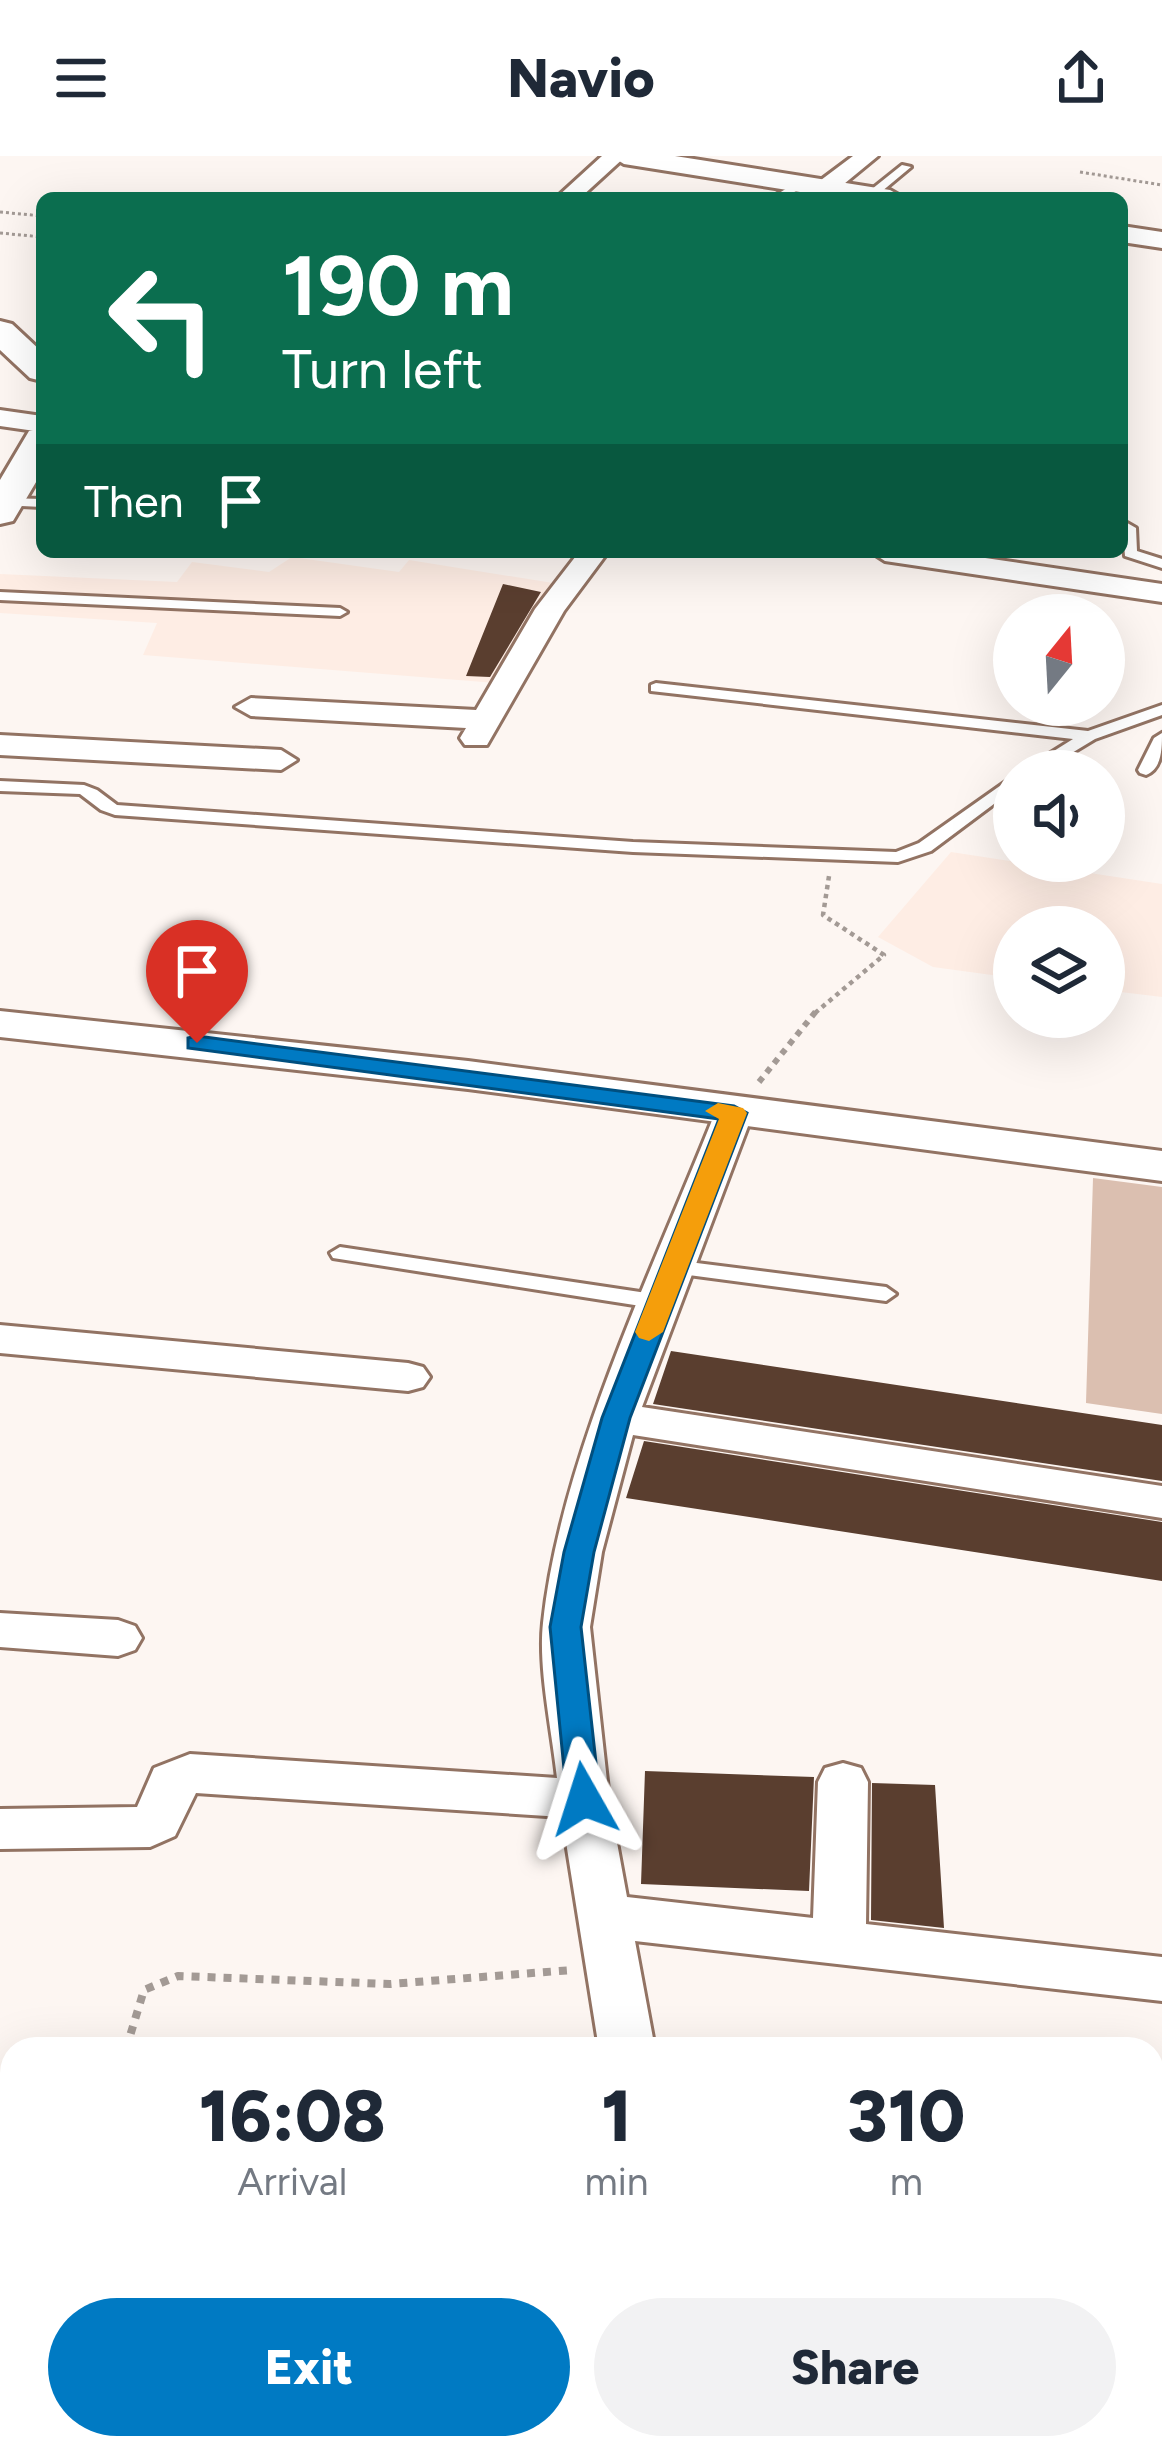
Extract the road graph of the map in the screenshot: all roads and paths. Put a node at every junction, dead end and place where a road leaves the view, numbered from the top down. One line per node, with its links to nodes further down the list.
1 (615, 156): 8 (street)
2 (624, 156): 7 (street)
3 (867, 156): 7 (street)
4 (906, 167): 9 (lane)
5 (1079, 172): 6 (path)
6 (1162, 185)
7 (801, 190)
8 (574, 192)
9 (884, 192)
10 (0, 212): 11 (path)
11 (36, 215)
12 (0, 232): 13 (path)
13 (36, 235)
14 (1128, 235): 15 (street)
15 (1162, 240)
16 (0, 418): 17 (street)
17 (36, 436)
18 (36, 448): 19 (main road)
19 (9, 499)
20 (1128, 527): 23 (lane)
21 (589, 558): 28 (street)
22 (926, 558): 24 (street)
23 (1162, 565)
24 (1162, 593)
25 (0, 596): 26 (lane)
26 (340, 612)
27 (656, 688): 30 (lane)
28 (251, 707)
29 (1162, 710): 30 (lane)
30 (1089, 736): 33 (lane)
31 (1162, 738): 35 (lane)
32 (0, 745): 34 (street)
33 (1065, 750)
34 (281, 760)
35 (1146, 770)
36 (0, 786): 38 (lane)
37 (993, 796): 38 (lane)
38 (842, 854): 40 (path)
39 (0, 1024): 40 (street)
40 (734, 1113): 41 (street); 43 (street)
41 (1162, 1166)
42 (340, 1253): 43 (lane)
43 (667, 1285): 44 (lane); 47 (street)
44 (886, 1294)
45 (0, 1339): 46 (street)
46 (408, 1377)
47 (616, 1418): 48 (street); 52 (street)
48 (1162, 1502)
49 (0, 1630): 50 (street)
50 (118, 1638)
51 (844, 1782): 55 (street)
52 (584, 1799): 53 (street); 54 (street)
53 (0, 1829)
54 (610, 1942): 55 (street); 57 (path); 58 (street)
55 (838, 1942): 56 (street)
56 (1162, 1979)
57 (130, 2037)
58 (625, 2037)

